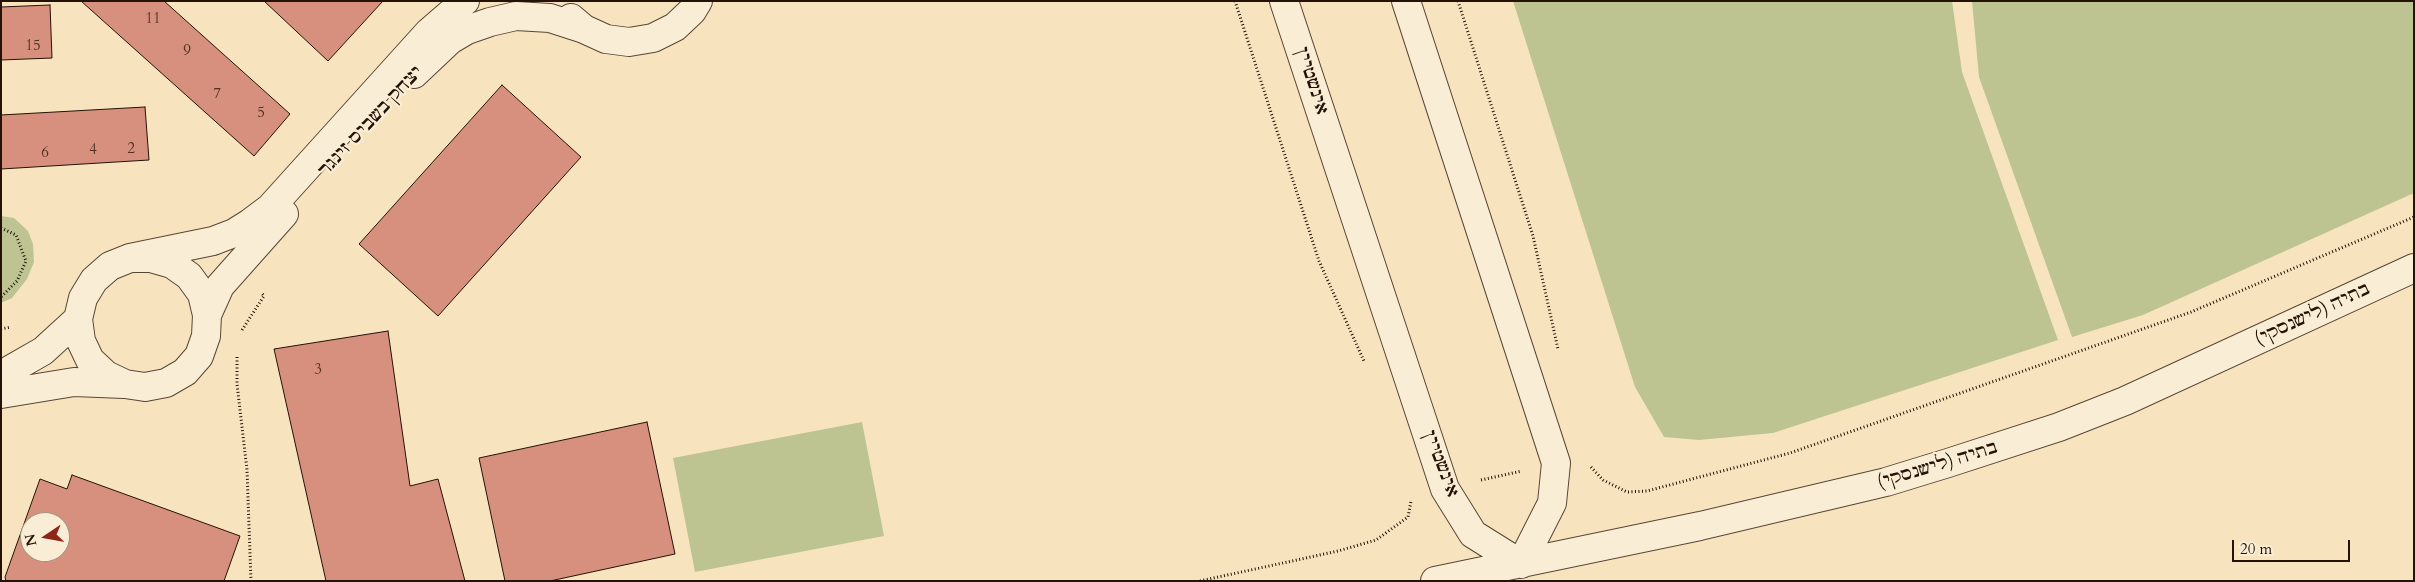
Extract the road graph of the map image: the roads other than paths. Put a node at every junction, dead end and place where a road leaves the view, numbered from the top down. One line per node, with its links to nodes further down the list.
1 (465, 1): 7 (street, יצחק בשביס זינגר)
2 (558, 1): 6 (street)
3 (1284, 1): 14 (street, אינשטיין)
4 (1406, 1): 14 (street)
5 (697, 4): 6 (street)
6 (584, 29): 9 (street, יצחק בשביס זינגר)
7 (130, 258): 9 (street); 10 (street)
8 (2414, 268): 14 (street, בתיה (לישנסקי))
9 (207, 315): 12 (street)
10 (78, 319): 11 (street); 12 (street)
11 (1, 375)
12 (125, 384): 13 (street)
13 (1, 394)
14 (1521, 564): 15 (street, בתיה (לישנסקי))
15 (1435, 581)

